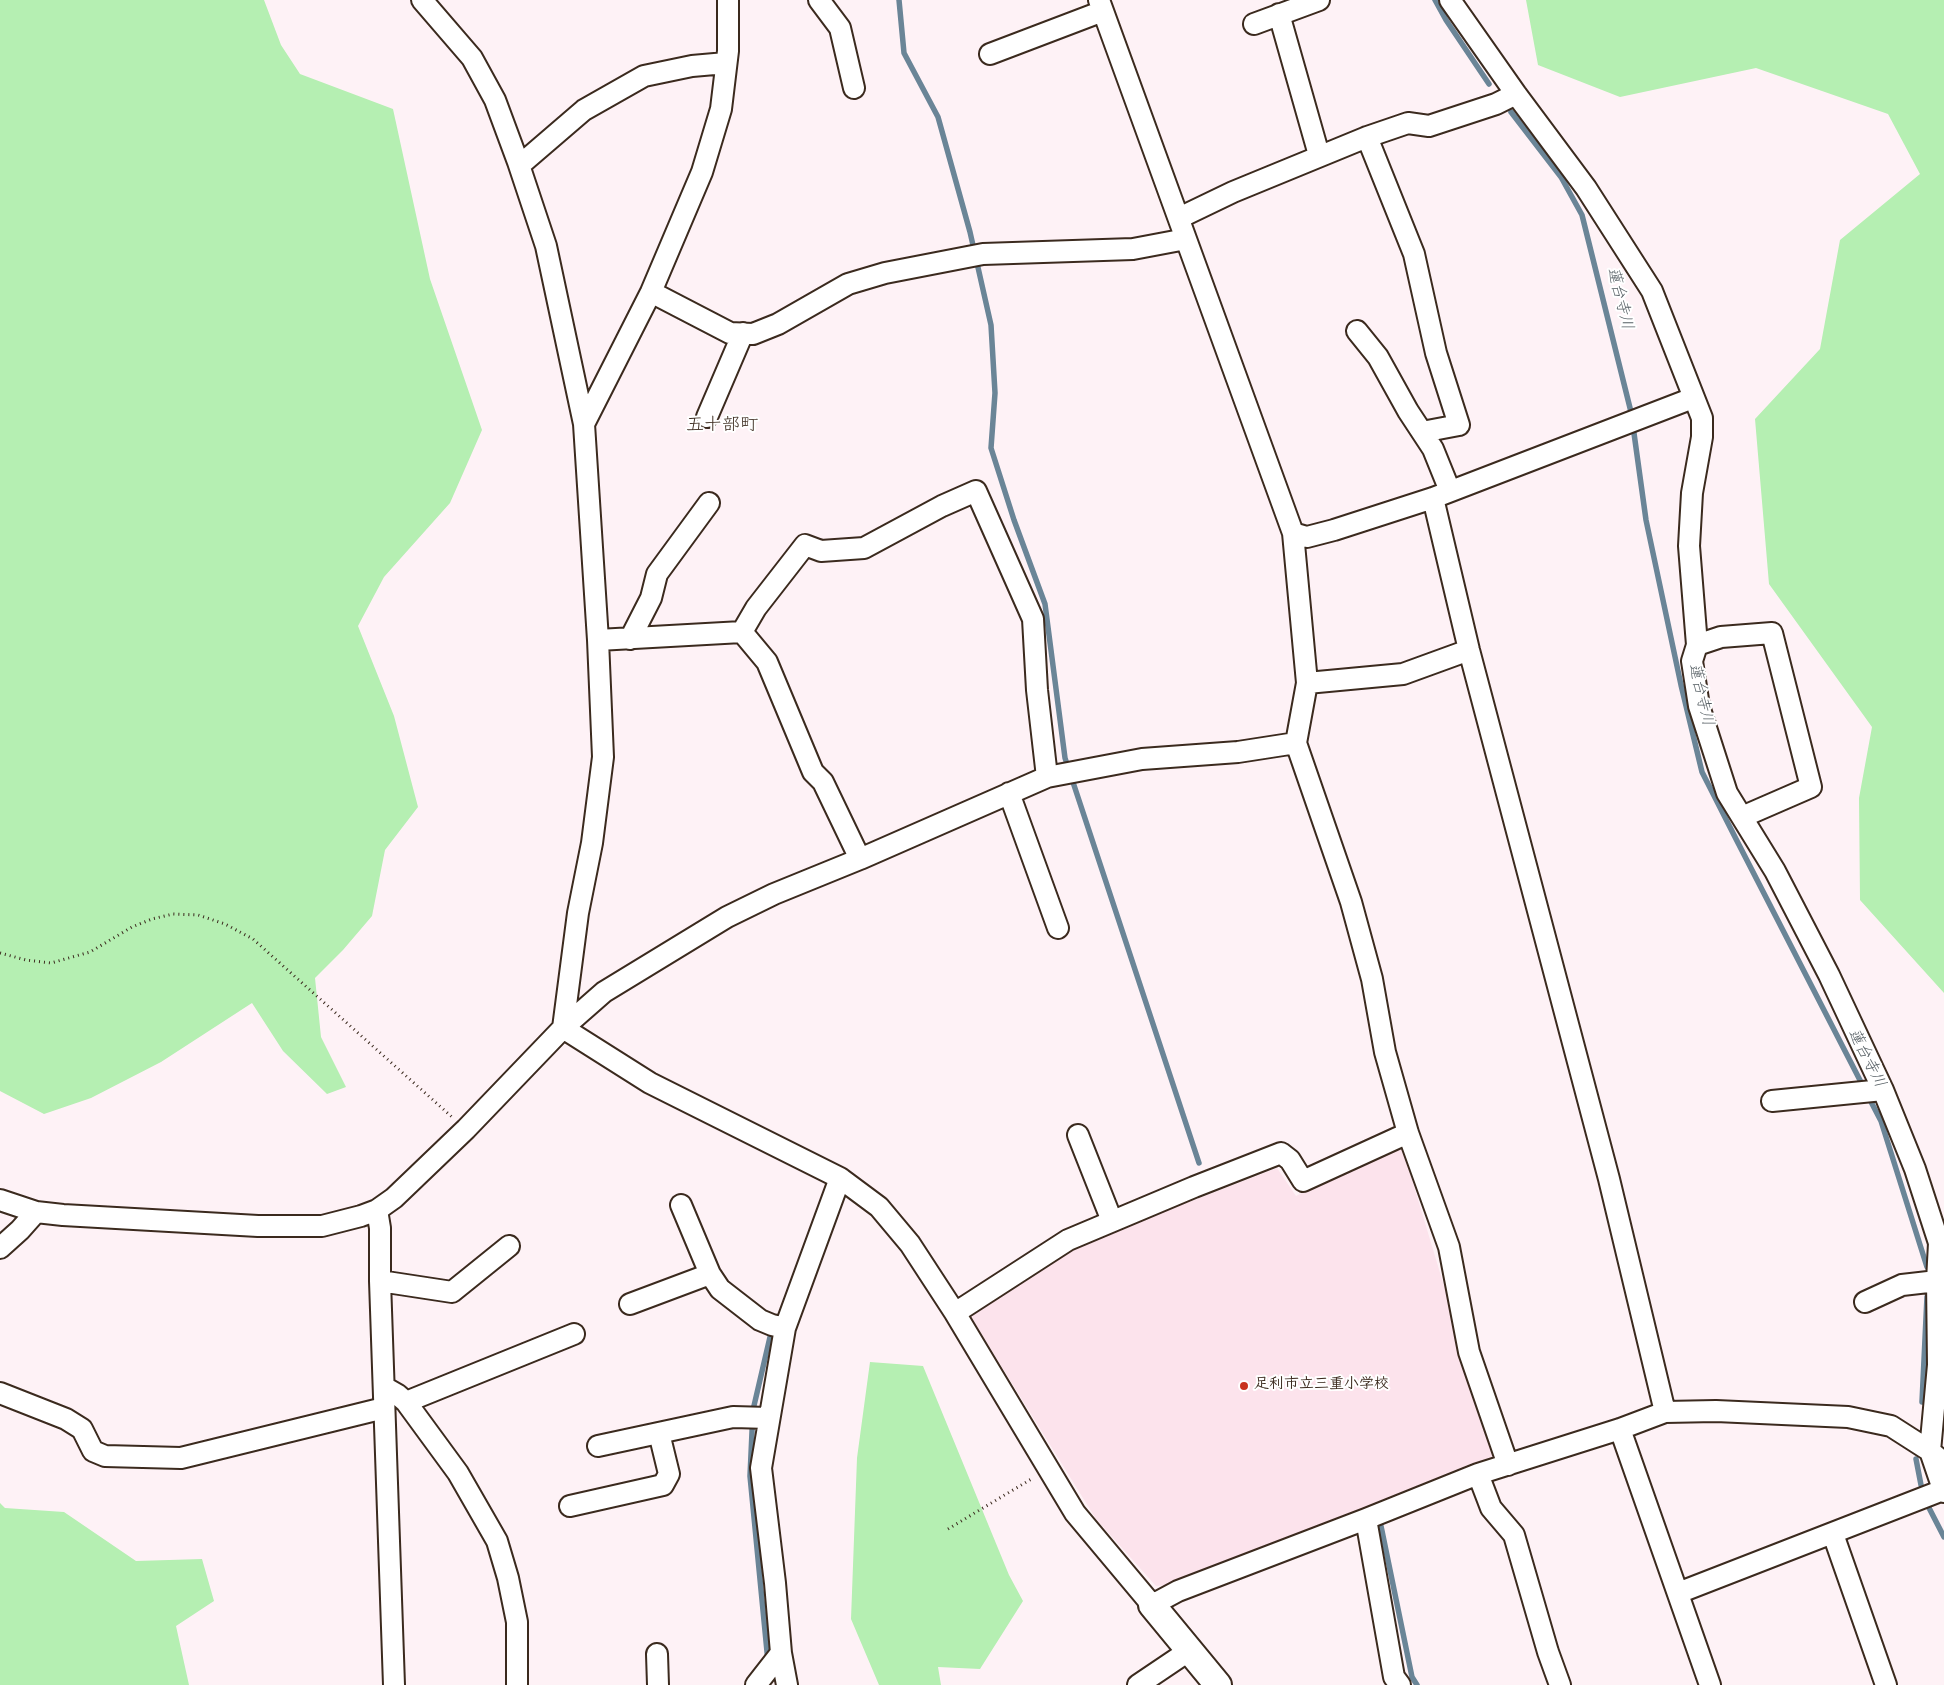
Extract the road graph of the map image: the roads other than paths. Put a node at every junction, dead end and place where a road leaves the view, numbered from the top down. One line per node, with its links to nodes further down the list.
1 (422, 0): 15 (street)
2 (728, 0): 10 (street)
3 (819, 0): 11 (street)
4 (1319, 0): 7 (street)
5 (1450, 0): 12 (street)
6 (1101, 5): 9 (street); 16 (street)
7 (1279, 14): 8 (street); 14 (street)
8 (1254, 24)
9 (990, 54)
10 (726, 63): 15 (street); 18 (street)
11 (854, 88)
12 (1516, 94): 13 (street); 21 (street)
13 (1367, 137): 14 (street); 24 (street)
14 (1319, 156): 16 (street)
15 (520, 165): 23 (street)
16 (1179, 218): 17 (street)
17 (1186, 239): 20 (street); 27 (street)
18 (651, 292): 20 (street); 23 (street)
19 (1357, 331): 24 (street)
20 (743, 333): 22 (street)
21 (1694, 398): 25 (street); 31 (street)
22 (707, 417)
23 (584, 424): 30 (street)
24 (1422, 432): 25 (street)
25 (1441, 495): 27 (street); 32 (street)
26 (709, 502): 29 (street)
27 (1292, 533): 33 (street)
28 (742, 632): 29 (street); 35 (street); 38 (street)
29 (630, 638): 30 (street)
30 (598, 640): 40 (street)
31 (1697, 645): 37 (street); 37 (street)
32 (1469, 650): 33 (street); 66 (street)
33 (1307, 683): 34 (street)
34 (1296, 743): 35 (street); 43 (street)
35 (1047, 776): 36 (street)
36 (1009, 793): 38 (street); 39 (street)
37 (1742, 817): 41 (street)
38 (860, 859): 40 (street)
39 (1058, 928)
40 (563, 1028): 45 (street); 48 (street)
41 (1883, 1090): 42 (street); 51 (street)
42 (1772, 1101)
43 (1408, 1133): 50 (street); 72 (street)
44 (1078, 1135): 50 (street)
45 (840, 1178): 59 (street); 60 (street)
46 (0, 1200): 49 (street)
47 (681, 1205): 55 (street)
48 (377, 1210): 49 (street); 56 (street)
49 (36, 1212): 53 (street)
50 (1112, 1222): 59 (street)
51 (1942, 1241): 54 (street)
52 (509, 1246): 56 (street)
53 (0, 1248)
54 (1940, 1272): 57 (street); 71 (street)
55 (710, 1274): 58 (street); 60 (street)
56 (380, 1281): 62 (street)
57 (1865, 1302)
58 (630, 1304)
59 (955, 1313): 79 (street)
60 (785, 1328): 67 (street)
61 (574, 1334): 64 (street)
62 (384, 1387): 64 (street); 65 (street)
63 (0, 1393): 65 (street)
64 (406, 1402): 84 (street)
65 (384, 1408): 83 (street)
66 (1665, 1412): 68 (street); 71 (street)
67 (769, 1418): 69 (street); 81 (street)
68 (1620, 1429): 72 (street); 78 (street)
69 (659, 1433): 70 (street); 75 (street)
70 (598, 1446)
71 (1937, 1457): 74 (street)
72 (1508, 1465): 73 (street)
73 (1478, 1474): 76 (street); 91 (street)
74 (1944, 1491): 77 (street)
75 (570, 1506)
76 (1366, 1519): 79 (street); 90 (street)
77 (1834, 1534): 78 (street); 93 (street)
78 (1678, 1593): 92 (street)
79 (1152, 1605): 80 (main road)
80 (1190, 1650): 88 (street); 89 (main road)
81 (781, 1653): 86 (street); 87 (street)
82 (657, 1654): 85 (street)
83 (394, 1685)
84 (517, 1685)
85 (658, 1685)
86 (756, 1685)
87 (787, 1685)
88 (1138, 1685)
89 (1218, 1685)
90 (1400, 1685)
91 (1560, 1685)
92 (1710, 1685)
93 (1886, 1685)

